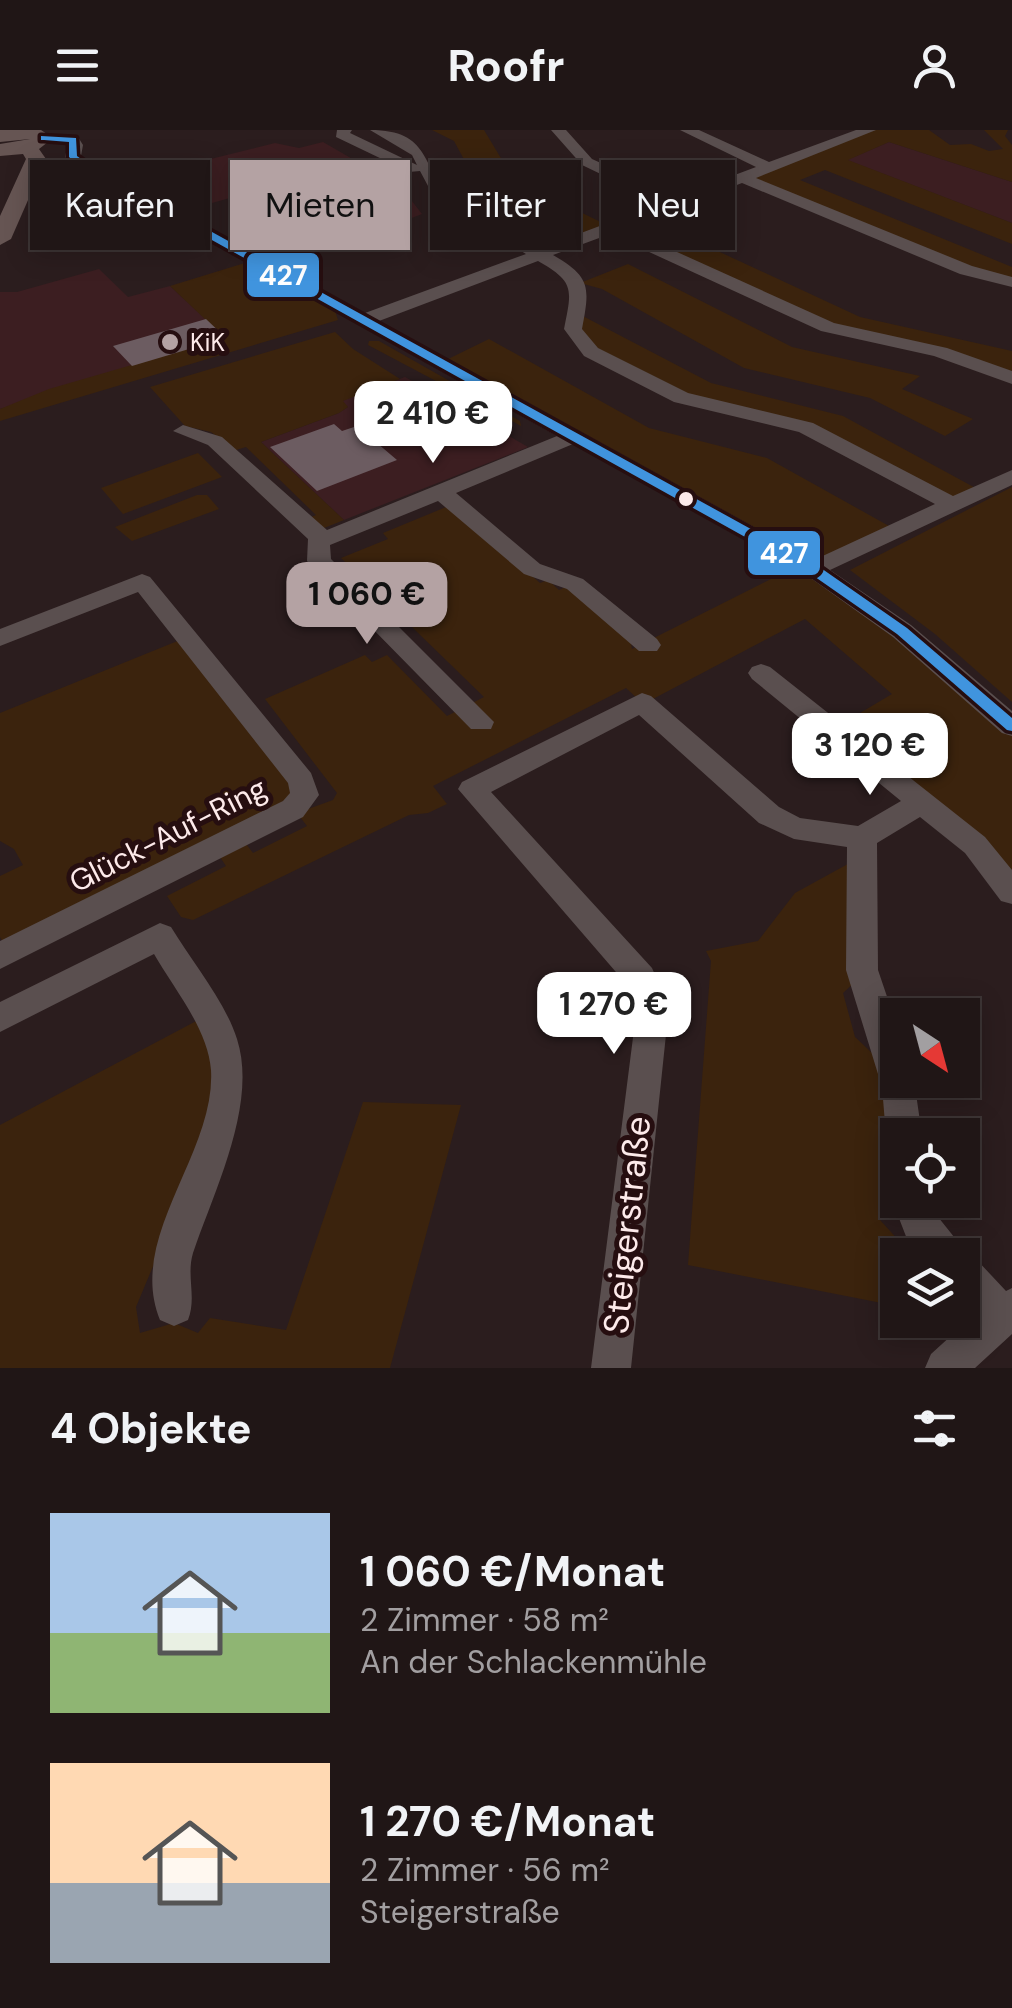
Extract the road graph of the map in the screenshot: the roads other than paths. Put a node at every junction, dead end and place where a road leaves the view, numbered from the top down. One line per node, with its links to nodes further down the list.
1 (345, 130): 12 (street)
2 (376, 130): 12 (street)
3 (558, 130): 11 (street)
4 (687, 130): 10 (street)
5 (815, 130): 8 (street)
6 (869, 130): 8 (street)
7 (5, 137): 9 (main road)
8 (841, 141): 10 (street)
9 (34, 142): 16 (main road); 20 (street)
10 (769, 168): 13 (street)
11 (601, 169)
12 (426, 170): 18 (street)
13 (742, 178): 14 (street); 19 (street)
14 (735, 181)
15 (601, 232): 18 (street)
16 (0, 239)
17 (659, 250): 21 (street)
18 (541, 254): 20 (street); 26 (street)
19 (1012, 282)
20 (365, 320): 23 (street)
21 (1012, 378)
22 (182, 431): 27 (street)
23 (575, 436): 25 (street); 28 (street)
24 (1012, 476): 26 (street)
25 (440, 491): 27 (street); 30 (street)
26 (954, 505): 28 (street)
27 (322, 540): 32 (street)
28 (813, 569): 33 (street)
29 (0, 638): 37 (street, Glück-Auf-Ring)
30 (648, 645)
31 (762, 672): 34 (street)
32 (481, 722)
33 (1012, 726)
34 (922, 802): 35 (street); 36 (street)
35 (862, 838): 39 (street); 43 (street, Steigerstraße)
36 (1012, 892)
37 (0, 956)
38 (0, 1018): 41 (street)
39 (902, 1118)
40 (980, 1289): 42 (street)
41 (174, 1306)
42 (1007, 1312): 44 (street)
43 (611, 1368)
44 (944, 1368)

